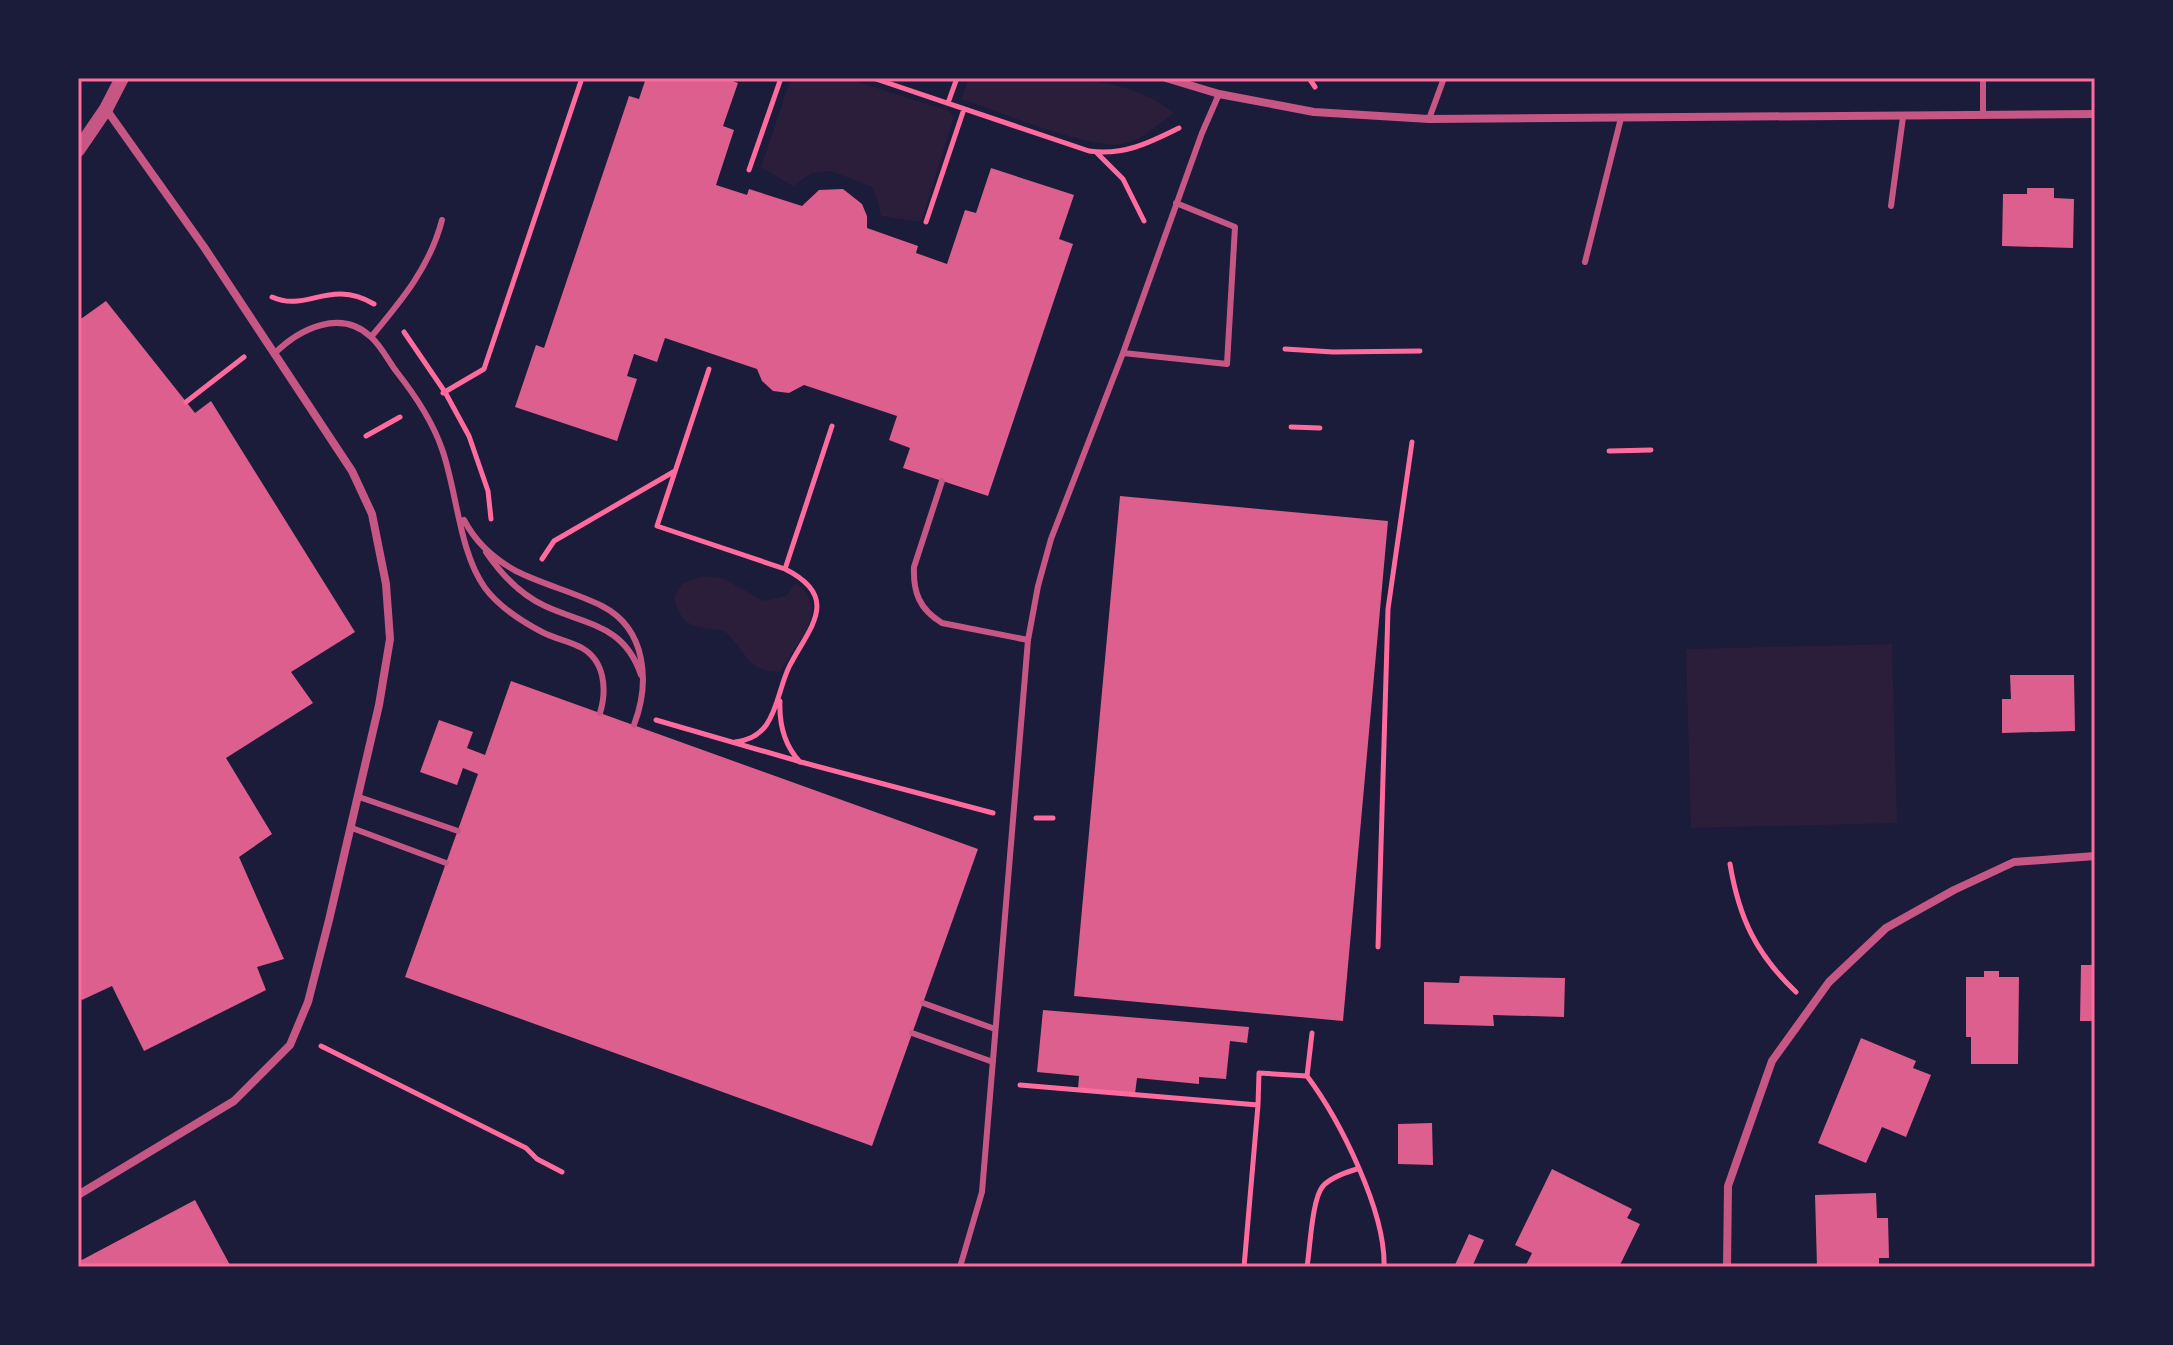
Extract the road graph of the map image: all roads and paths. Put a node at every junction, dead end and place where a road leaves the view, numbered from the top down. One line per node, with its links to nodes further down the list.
1 (122, 78): 14 (street)
2 (582, 78): 39 (path)
3 (781, 78): 23 (path)
4 (873, 78): 12 (path)
5 (957, 78): 12 (path)
6 (1166, 78): 11 (street)
7 (1309, 78): 10 (path)
8 (1444, 78): 19 (lane)
9 (1983, 78): 16 (lane)
10 (1315, 87)
11 (1219, 94): 19 (street); 24 (lane)
12 (948, 103): 13 (path)
13 (964, 108): 22 (path); 28 (path)
14 (106, 109): 21 (street); 36 (street)
15 (2095, 114): 16 (street)
16 (1983, 116): 17 (street)
17 (1903, 117): 18 (street); 25 (lane)
18 (1621, 118): 19 (street); 29 (lane)
19 (1429, 119)
20 (1180, 128): 22 (path)
21 (78, 150)
22 (1097, 152): 27 (path)
23 (749, 170)
24 (1176, 203): 35 (lane); 35 (lane)
25 (1891, 206)
26 (442, 220): 31 (lane)
27 (1144, 221)
28 (926, 222)
29 (1585, 262)
30 (272, 297): 31 (path)
31 (391, 313): 32 (lane); 39 (path)
32 (371, 337): 36 (lane); 51 (lane)
33 (1285, 349): 34 (path)
34 (1420, 351)
35 (1123, 353): 56 (lane)
36 (274, 354): 64 (street)
37 (244, 357): 40 (path)
38 (709, 369): 49 (path)
39 (445, 392): 52 (path)
40 (186, 402)
41 (400, 417): 45 (path)
42 (832, 426): 55 (path)
43 (1291, 427): 44 (path)
44 (1320, 428)
45 (366, 436)
46 (1412, 442): 73 (path)
47 (1651, 450): 48 (path)
48 (1609, 451)
49 (675, 471): 54 (path); 55 (path)
50 (942, 481): 56 (lane)
51 (460, 513): 53 (lane); 59 (lane)
52 (493, 525)
53 (483, 546): 57 (lane); 57 (lane)
54 (539, 564)
55 (785, 569): 58 (path)
56 (1028, 640): 76 (lane)
57 (644, 690): 61 (lane)
58 (782, 691): 62 (path); 63 (path)
59 (600, 713)
60 (647, 717): 62 (path)
61 (634, 725)
62 (730, 742): 63 (path)
63 (801, 762): 65 (path)
64 (359, 797): 68 (street); 69 (lane)
65 (994, 813)
66 (1027, 818): 67 (path)
67 (1053, 818)
68 (352, 828): 71 (lane); 86 (street)
69 (458, 831)
70 (2095, 856): 75 (street)
71 (446, 863)
72 (1730, 864): 75 (path)
73 (1378, 947)
74 (923, 1003): 76 (lane)
75 (1811, 1006): 91 (street)
76 (995, 1029): 80 (lane)
77 (912, 1033): 80 (lane)
78 (1312, 1033): 81 (path)
79 (321, 1046): 85 (path)
80 (993, 1062): 87 (lane)
81 (1307, 1076): 83 (path); 84 (path)
82 (1020, 1085): 83 (path)
83 (1258, 1105): 88 (path)
84 (1357, 1169): 89 (path); 90 (path)
85 (562, 1172)
86 (78, 1195)
87 (960, 1267)
88 (1244, 1267)
89 (1307, 1267)
90 (1384, 1267)
91 (1727, 1267)

